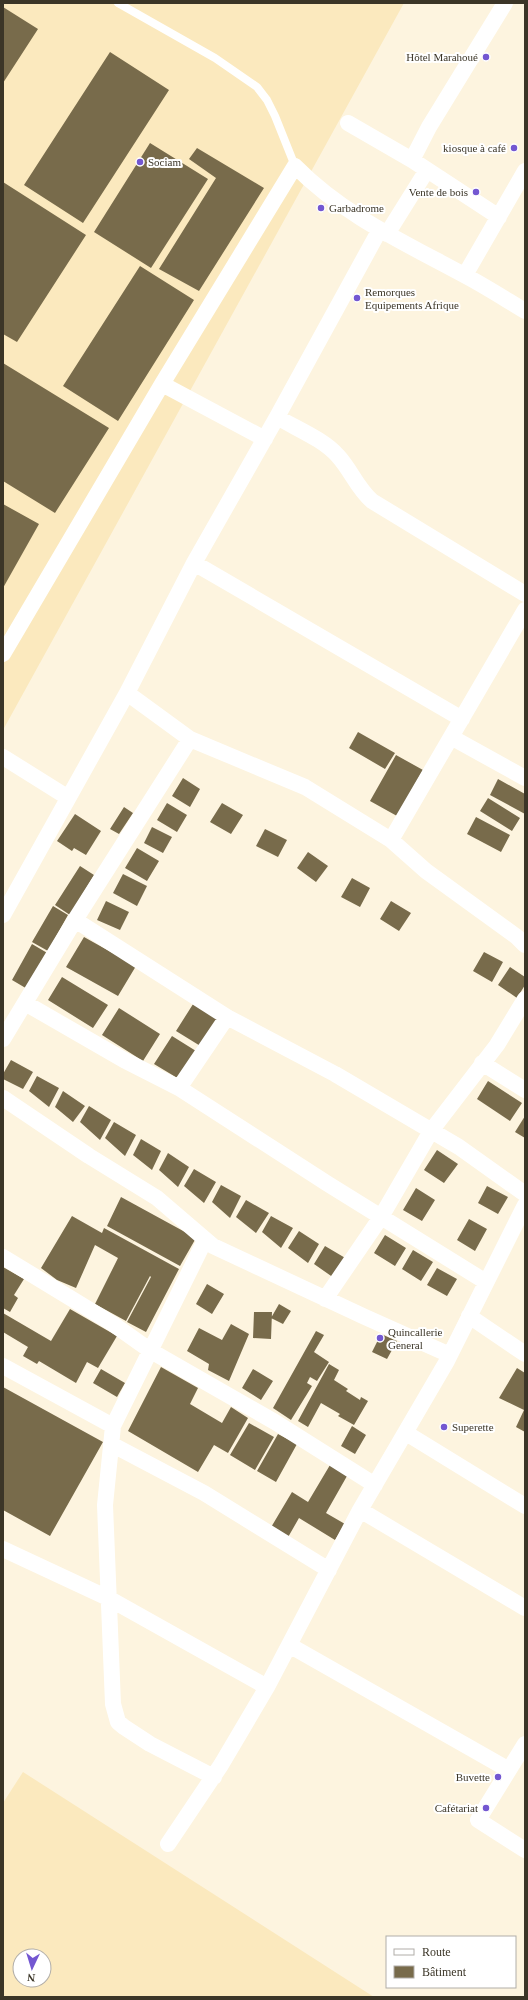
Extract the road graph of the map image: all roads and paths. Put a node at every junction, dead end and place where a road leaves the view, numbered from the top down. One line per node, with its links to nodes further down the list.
1 (118, 3): 5 (lane)
2 (505, 3): 4 (street)
3 (348, 123): 4 (street)
4 (412, 160): 6 (street)
5 (295, 166): 10 (street); 13 (street)
6 (427, 170): 9 (street); 10 (street)
7 (525, 171): 8 (street)
8 (520, 191): 9 (street)
9 (499, 218): 11 (street)
10 (383, 232): 11 (street); 14 (street)
11 (466, 275): 12 (street)
12 (525, 311)
13 (162, 384): 15 (street); 19 (street)
14 (277, 417): 15 (street); 17 (street)
15 (265, 439): 16 (street)
16 (194, 563): 20 (street); 21 (street)
17 (525, 594)
18 (525, 610): 21 (street)
19 (3, 654)
20 (127, 693): 23 (street); 26 (street)
21 (462, 719): 22 (street)
22 (451, 737): 25 (street); 27 (street)
23 (190, 739): 27 (street); 29 (street)
24 (3, 756): 26 (street)
25 (525, 778)
26 (67, 797): 28 (street)
27 (391, 840): 30 (street)
28 (3, 915)
29 (75, 920): 32 (street); 33 (street)
30 (525, 945)
31 (525, 999): 35 (street)
32 (25, 1003): 34 (street); 36 (street)
33 (227, 1017): 36 (street); 39 (street)
34 (3, 1040)
35 (482, 1063): 37 (street); 39 (street)
36 (179, 1088): 42 (street)
37 (525, 1090)
38 (3, 1098): 43 (street)
39 (431, 1131): 40 (street); 42 (street)
40 (525, 1194)
41 (525, 1205): 45 (street)
42 (381, 1217): 45 (street); 46 (street)
43 (205, 1240): 46 (street); 48 (street)
44 (3, 1257): 48 (street)
45 (486, 1282): 47 (street)
46 (325, 1298): 49 (street)
47 (469, 1316): 49 (street); 50 (street)
48 (151, 1351): 52 (street); 55 (street)
49 (450, 1354): 53 (street)
50 (525, 1354)
51 (3, 1366): 52 (street)
52 (113, 1426): 54 (street)
53 (406, 1433): 55 (street); 56 (street)
54 (111, 1444): 59 (street); 60 (street)
55 (375, 1485): 57 (street)
56 (525, 1506)
57 (360, 1510): 59 (street); 61 (street)
58 (3, 1549): 60 (street)
59 (329, 1570): 62 (street)
60 (108, 1598): 63 (street); 66 (street)
61 (525, 1608)
62 (289, 1645): 63 (street); 65 (street)
63 (267, 1687): 66 (street)
64 (525, 1744): 65 (street)
65 (509, 1770): 68 (street)
66 (214, 1777): 67 (street)
67 (168, 1844)
68 (525, 1850)

